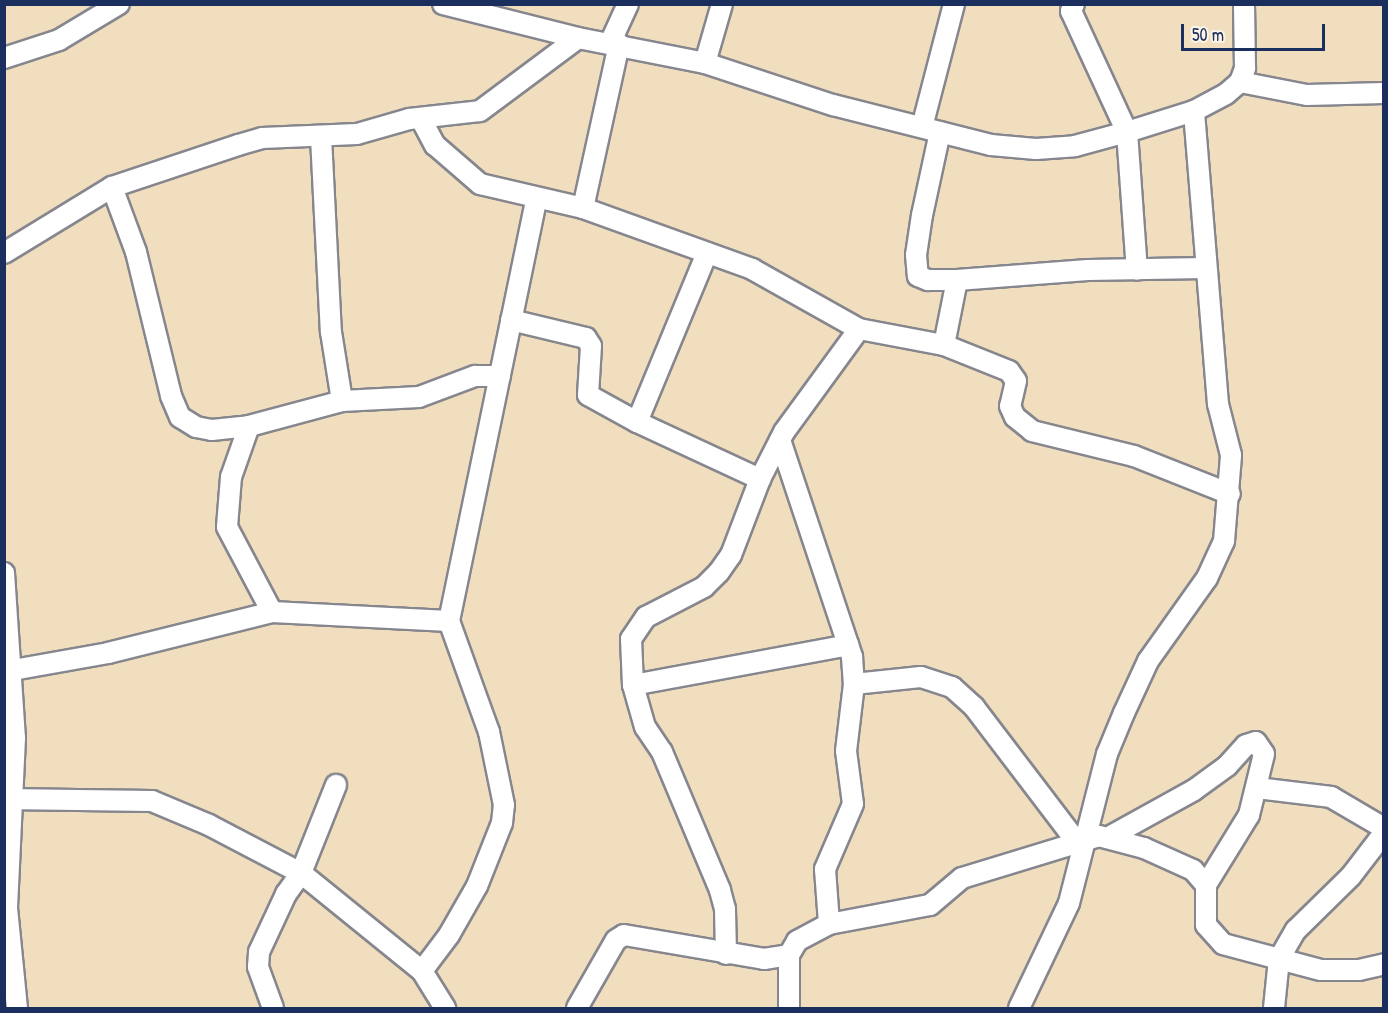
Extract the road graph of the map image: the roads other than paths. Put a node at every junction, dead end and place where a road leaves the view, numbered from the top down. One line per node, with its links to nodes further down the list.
1 (119, 4): 10 (street)
2 (443, 4): 8 (street)
3 (628, 4): 9 (street)
4 (722, 4): 11 (street)
5 (954, 4): 16 (street)
6 (1074, 4): 17 (street)
7 (1244, 4): 12 (street)
8 (578, 38): 9 (street); 15 (street)
9 (615, 43): 11 (street); 21 (street)
10 (4, 58)
11 (705, 63): 16 (street)
12 (1240, 82): 13 (street); 14 (street)
13 (1383, 93)
14 (1194, 111): 17 (street); 24 (street)
15 (421, 119): 18 (street); 20 (street)
16 (931, 130): 17 (street); 26 (street)
17 (1127, 132): 25 (street)
18 (321, 137): 19 (street); 31 (street)
19 (112, 187): 22 (street); 33 (street)
20 (536, 200): 21 (street); 27 (street)
21 (583, 208): 23 (street)
22 (4, 253)
23 (707, 253): 28 (street); 32 (street)
24 (1205, 268): 25 (street); 36 (street)
25 (1137, 270): 26 (street)
26 (957, 280): 29 (street)
27 (511, 320): 30 (street); 32 (street)
28 (859, 329): 29 (street); 34 (street)
29 (945, 345): 36 (street)
30 (500, 376): 31 (street); 39 (street)
31 (342, 401): 33 (street)
32 (637, 422): 35 (street)
33 (249, 426): 38 (street)
34 (780, 440): 35 (street); 40 (street)
35 (760, 479): 43 (street)
36 (1230, 494): 50 (street)
37 (5, 586): 41 (street)
38 (272, 612): 39 (street); 41 (street)
39 (449, 621): 58 (street)
40 (848, 645): 42 (street); 43 (street)
41 (13, 670): 46 (street)
42 (854, 684): 50 (street); 53 (street)
43 (633, 685): 54 (street)
44 (336, 785): 51 (street)
45 (1257, 788): 47 (street); 49 (street); 52 (street)
46 (8, 800): 51 (street); 59 (street)
47 (1383, 828)
48 (1383, 833): 56 (street)
49 (1109, 837): 50 (street); 52 (street)
50 (1080, 840): 53 (street); 64 (street)
51 (301, 873): 58 (street); 60 (street)
52 (1206, 885): 56 (street)
53 (829, 924): 55 (street)
54 (726, 954): 55 (street); 62 (street)
55 (789, 955): 63 (street)
56 (1279, 959): 57 (street); 65 (street)
57 (1383, 964)
58 (422, 971): 61 (street)
59 (17, 1008)
60 (273, 1008)
61 (445, 1008)
62 (578, 1008)
63 (789, 1008)
64 (1019, 1008)
65 (1274, 1008)

